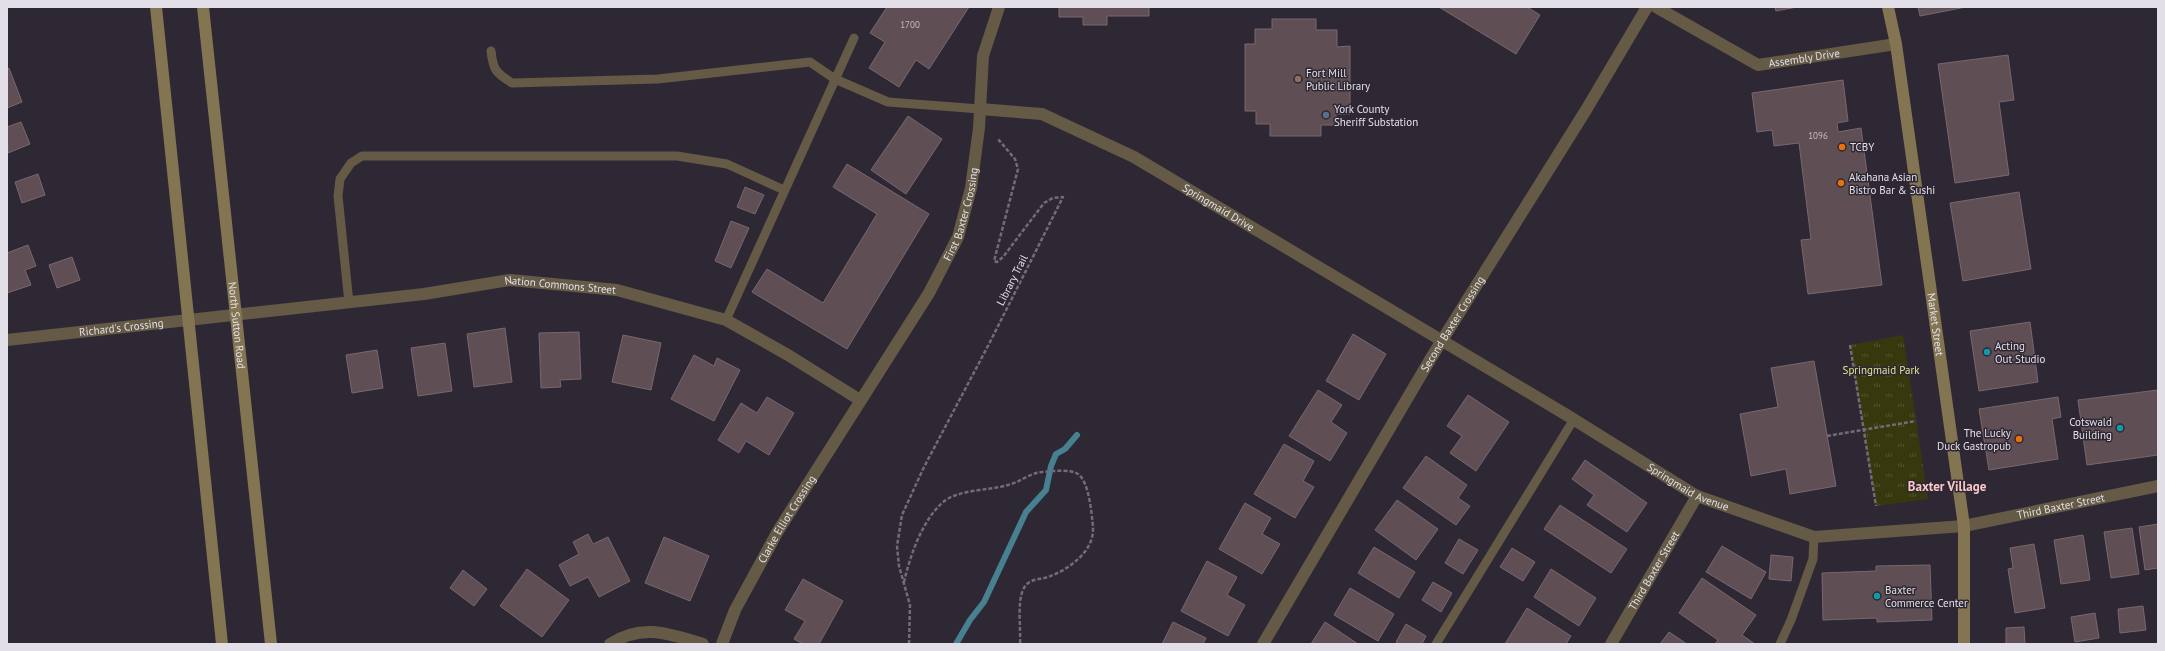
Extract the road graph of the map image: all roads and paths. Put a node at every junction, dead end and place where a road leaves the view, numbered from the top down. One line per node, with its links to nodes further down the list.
1 (156, 7): 16 (main road)
2 (204, 7): 15 (main road, North Sutton Road)
3 (999, 7): 11 (street, First Baxter Crossing)
4 (1647, 7): 19 (street, Second Baxter Crossing)
5 (1656, 7): 8 (street, Assembly Drive)
6 (1888, 7): 8 (main road, Market Street)
7 (854, 38): 10 (lane)
8 (1896, 44): 29 (main road, Market Street)
9 (490, 51): 10 (lane)
10 (835, 79): 11 (lane); 13 (lane)
11 (980, 109): 19 (street, Springmaid Drive); 21 (street, First Baxter Crossing)
12 (998, 140): 31 (path, Library Trail)
13 (784, 190): 14 (lane); 17 (lane)
14 (349, 302): 15 (street, Nation Commons Street); 17 (street, Nation Commons Street)
15 (236, 315): 16 (street, Richard's Crossing); 33 (main road, North Sutton Road)
16 (187, 320): 18 (street, Richard's Crossing); 32 (main road)
17 (726, 320): 21 (street, Nation Commons Street)
18 (7, 340)
19 (1442, 342): 22 (street, Springmaid Avenue); 39 (street, Second Baxter Crossing)
20 (1850, 345): 24 (path)
21 (860, 400): 36 (street, Clarke Elliot Crossing)
22 (1574, 419): 27 (street, Springmaid Avenue); 40 (lane)
23 (1916, 421): 24 (path)
24 (1863, 430): 25 (path); 28 (path)
25 (1827, 436)
26 (2158, 486): 29 (street, Third Baxter Street)
27 (1697, 496): 30 (street, Springmaid Avenue); 41 (street, Third Baxter Street)
28 (1876, 506)
29 (1964, 526): 30 (street, Springmaid Avenue); 43 (main road, Market Street)
30 (1814, 537): 42 (lane)
31 (904, 582): 37 (path, Library Trail); 38 (path)
32 (222, 644)
33 (271, 644)
34 (610, 644): 35 (street)
35 (703, 644)
36 (722, 644)
37 (909, 644)
38 (1020, 644)
39 (1263, 644)
40 (1436, 644)
41 (1611, 644)
42 (1780, 644)
43 (1964, 644)

